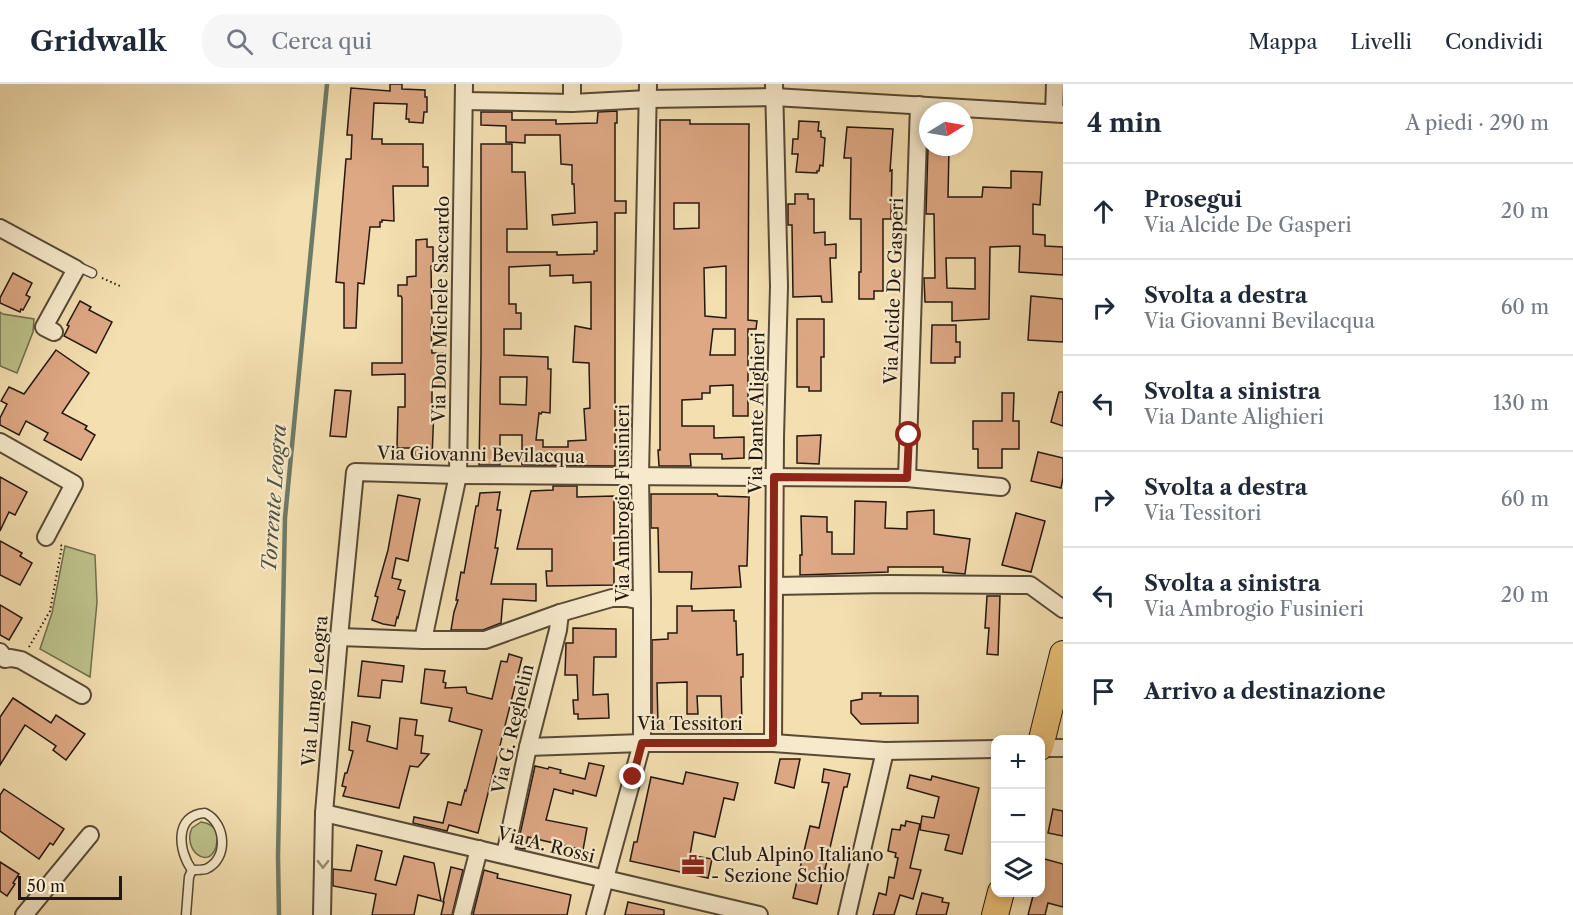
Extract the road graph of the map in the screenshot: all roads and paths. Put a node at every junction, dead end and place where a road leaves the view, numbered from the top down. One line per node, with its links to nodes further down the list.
1 (464, 84): 6 (street, Via Don Michele Saccardo)
2 (572, 84): 7 (street)
3 (1055, 84): 10 (street)
4 (774, 90): 5 (street); 8 (street); 19 (street, Via Dante Alighieri)
5 (648, 92): 7 (street); 18 (street, Via Ambrogio Fusinieri)
6 (464, 101): 7 (street); 17 (street, Via Don Michele Saccardo)
7 (572, 103)
8 (919, 105): 20 (street, Via Alcide De Gasperi)
9 (973, 108): 10 (street)
10 (1058, 113)
11 (0, 228): 12 (street)
12 (84, 271): 13 (path); 14 (street)
13 (120, 286)
14 (54, 332)
15 (0, 442): 22 (street)
16 (355, 472): 17 (street, Via Giovanni Bevilacqua); 27 (street, Via Lungo Leogra)
17 (458, 475): 18 (street, Via Giovanni Bevilacqua); 28 (street, Via Don Michele Saccardo)
18 (640, 476): 19 (street, Via Giovanni Bevilacqua); 24 (street, Via Ambrogio Fusinieri)
19 (774, 477): 20 (street, Via Giovanni Bevilacqua); 23 (street, Via Dante Alighieri)
20 (907, 478): 21 (street, Via Giovanni Bevilacqua)
21 (1001, 487)
22 (46, 537): 30 (path)
23 (774, 586): 25 (street); 34 (street, Via Dante Alighieri)
24 (642, 601): 26 (street); 33 (street, Via Ambrogio Fusinieri)
25 (1063, 609)
26 (560, 613): 28 (street); 35 (street, Via G. Reghelin)
27 (339, 637): 28 (street); 40 (street, Via Lungo Leogra)
28 (423, 640)
29 (1063, 654): 32 (main road)
30 (7, 661): 31 (street)
31 (82, 695)
32 (1044, 735)
33 (642, 743): 34 (street, Via Tessitori); 35 (street, Via Tessitori); 45 (street, Via Ambrogio Fusinieri)
34 (773, 743): 39 (street, Via Tessitori)
35 (528, 747): 43 (street, Via G. Reghelin)
36 (1045, 748): 37 (street)
37 (1063, 748)
38 (991, 749): 39 (street, Via Tessitori)
39 (885, 751): 53 (street)
40 (324, 813): 42 (street, Via A. Rossi); 49 (street, Via Lungo Leogra, one-way to 49)
41 (90, 835): 47 (street)
42 (479, 849): 43 (street, Via A. Rossi); 50 (street)
43 (505, 855): 45 (street, Via A. Rossi)
44 (192, 870): 44 (lane); 48 (lane)
45 (604, 880): 51 (street, Via Ambrogio Fusinieri); 52 (street, Via A. Rossi)
46 (1000, 897): 54 (main road)
47 (24, 915)
48 (186, 915)
49 (322, 915)
50 (462, 915)
51 (595, 915)
52 (759, 915)
53 (847, 915)
54 (995, 915)

